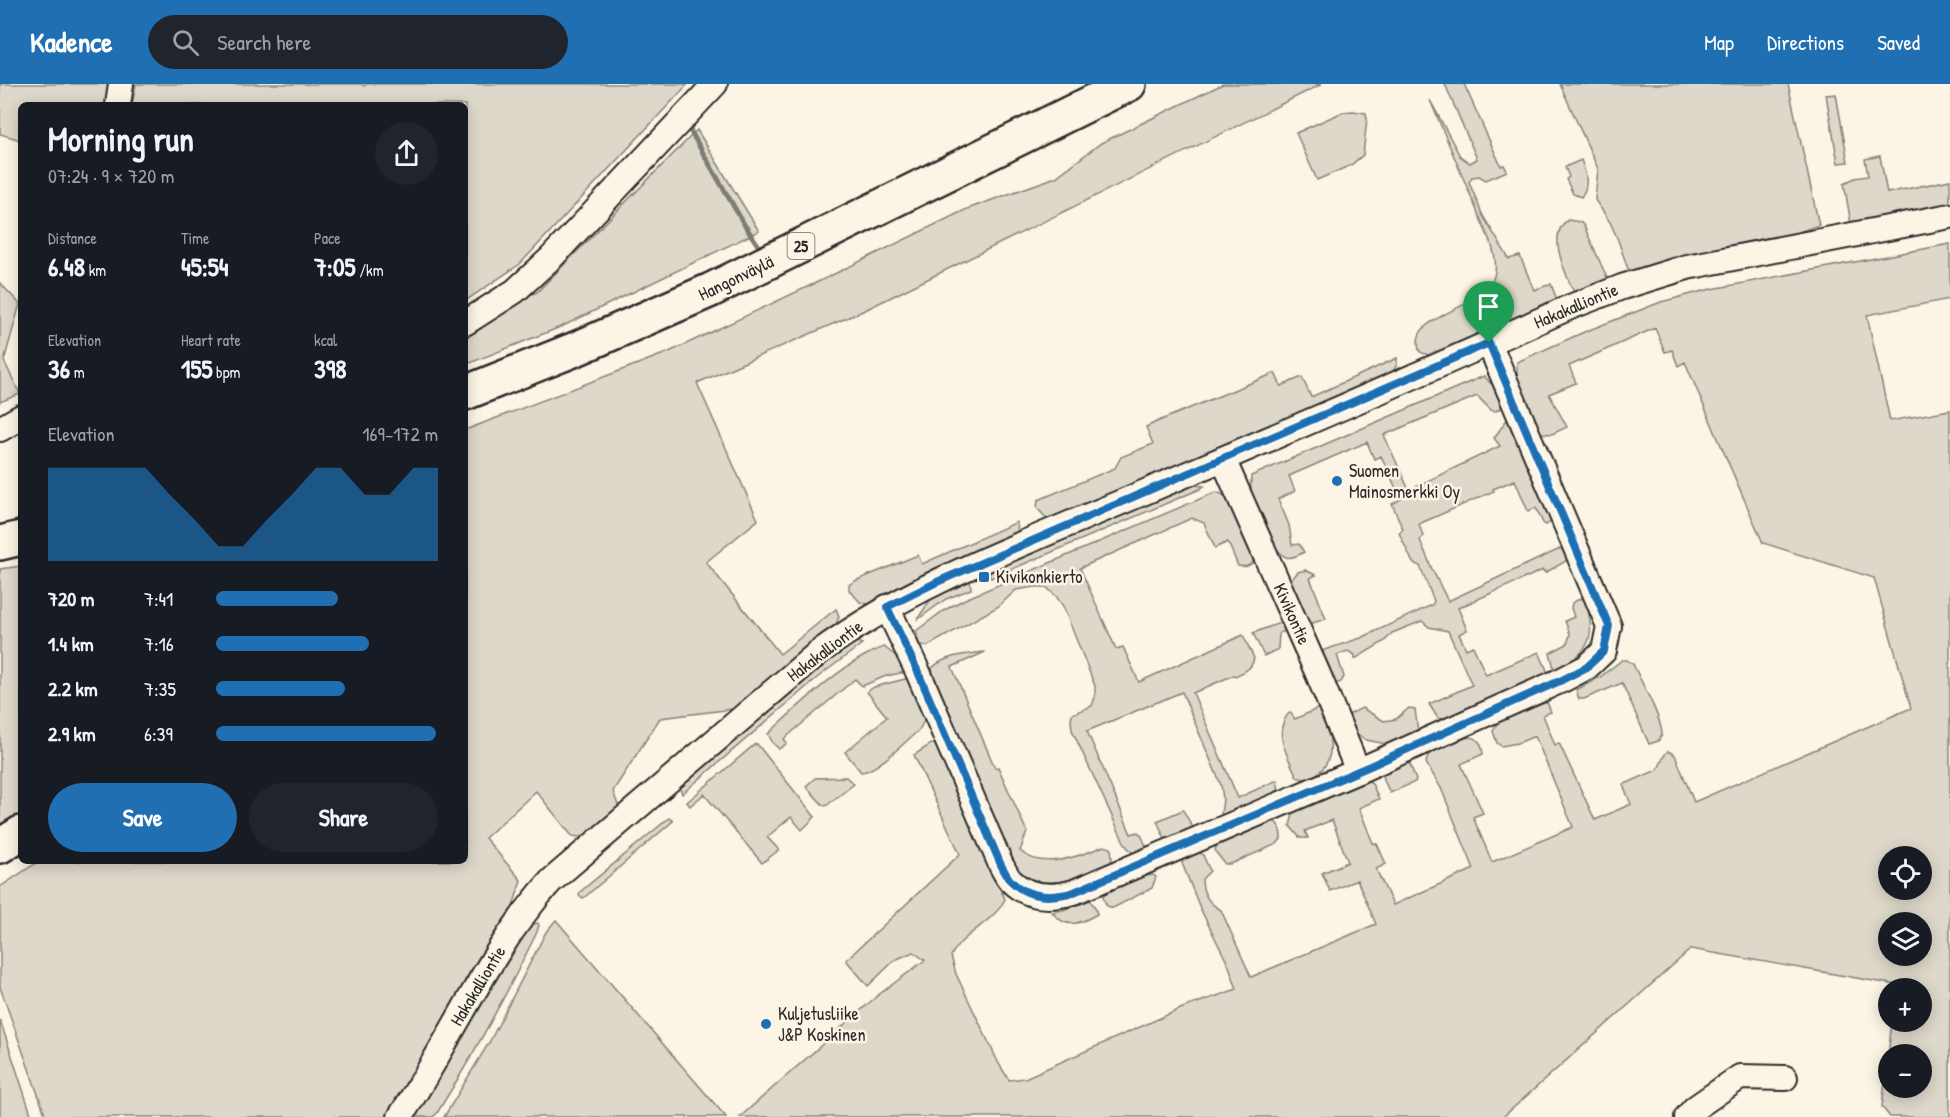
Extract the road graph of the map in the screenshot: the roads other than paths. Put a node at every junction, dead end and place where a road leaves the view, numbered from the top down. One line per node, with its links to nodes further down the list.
1 (121, 84): 4 (street)
2 (714, 84): 6 (street)
3 (1129, 84): 8 (highway, Hangonväylä / 25)
4 (118, 102)
5 (1950, 216): 7 (street, Hakakalliontie)
6 (468, 321)
7 (1489, 343): 11 (street, Hakakalliontie); 15 (street)
8 (468, 392)
9 (18, 419): 10 (street)
10 (0, 429)
11 (1223, 459): 14 (street, Hakakalliontie); 15 (street, Kivikontie)
12 (18, 539): 13 (highway)
13 (0, 543)
14 (887, 607): 15 (street); 19 (street, Hakakalliontie)
15 (1358, 771)
16 (18, 835): 17 (highway)
17 (0, 846)
18 (1785, 1078): 20 (street)
19 (400, 1117)
20 (1687, 1117)

